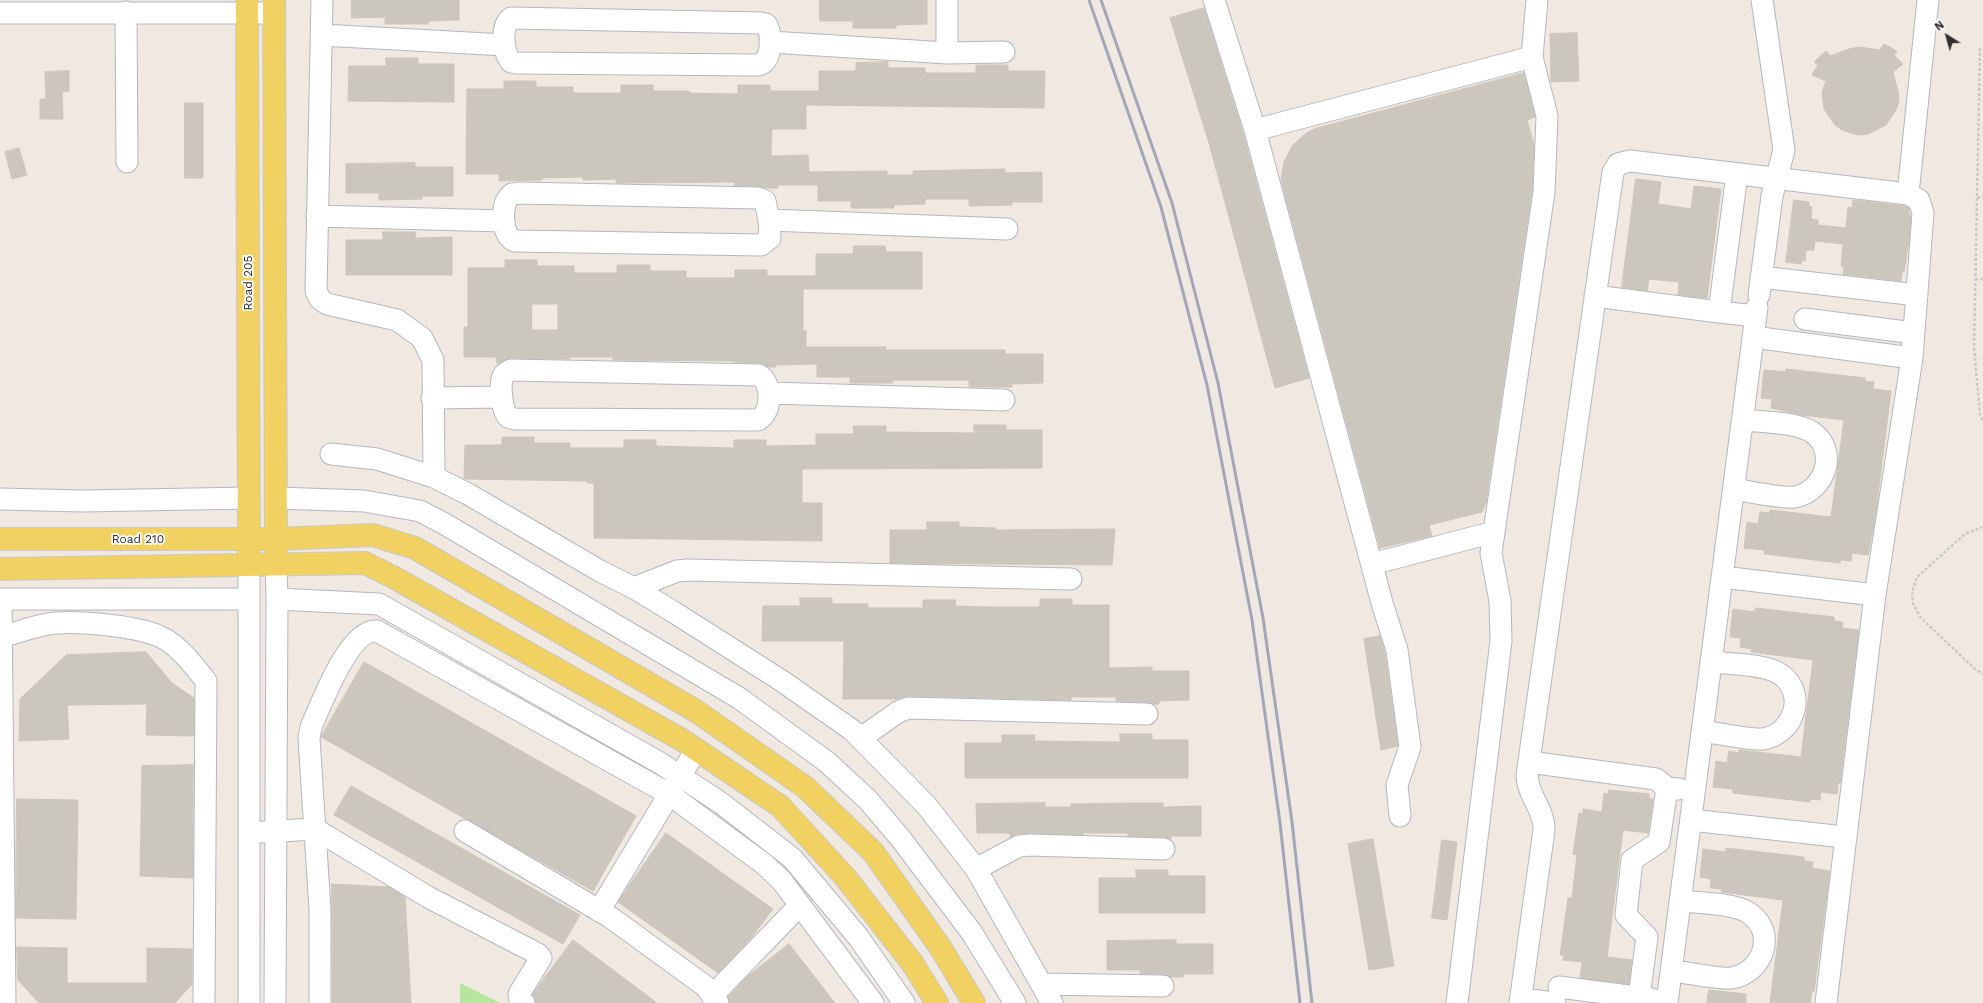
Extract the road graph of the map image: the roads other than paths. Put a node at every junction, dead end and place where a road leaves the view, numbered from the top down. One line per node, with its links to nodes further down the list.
1 (322, 0): 12 (street)
2 (947, 0): 15 (street)
3 (1214, 0): 18 (street)
4 (1537, 0): 17 (street)
5 (1762, 0): 21 (street)
6 (1928, 0): 22 (street)
7 (92, 6): 10 (street); 11 (street)
8 (247, 6): 9 (street); 10 (street); 43 (main road, Road 205)
9 (274, 7): 44 (main road)
10 (126, 12): 19 (street)
11 (0, 13)
12 (322, 36): 14 (street); 23 (street)
13 (770, 42): 14 (street); 14 (street); 15 (street)
14 (504, 45)
15 (947, 52): 16 (street)
16 (1004, 52)
17 (1532, 57): 18 (street); 46 (street)
18 (1255, 130): 51 (street)
19 (127, 162)
20 (1737, 174): 21 (street); 28 (street); 30 (street)
21 (1777, 178): 22 (street); 29 (street)
22 (1908, 194): 27 (street)
23 (317, 216): 25 (street); 37 (street)
24 (769, 220): 25 (street); 25 (street); 26 (street)
25 (504, 221)
26 (1007, 229)
27 (1918, 295): 29 (street); 32 (street)
28 (1595, 296): 30 (street); 69 (street)
29 (1759, 299): 30 (street); 33 (street)
30 (1719, 312)
31 (1806, 320): 32 (street)
32 (1914, 333): 34 (street)
33 (1754, 337): 34 (street); 39 (street)
34 (1912, 358): 57 (street)
35 (769, 393): 36 (street); 36 (street); 38 (street)
36 (502, 397): 37 (street)
37 (432, 398): 41 (street)
38 (1004, 400)
39 (1743, 420): 42 (street); 42 (street)
40 (331, 454): 41 (street)
41 (434, 477): 56 (street)
42 (1734, 490): 54 (street)
43 (249, 498): 45 (street); 48 (main road, Road 205)
44 (277, 498): 49 (main road); 108 (street)
45 (0, 499)
46 (1494, 532): 51 (street); 110 (street)
47 (0, 539): 48 (main road, Road 210)
48 (249, 539): 49 (main road, Road 210); 52 (main road, Road 205)
49 (276, 539): 50 (main road); 107 (main road, Road 210)
50 (276, 564): 52 (main road); 60 (street); 68 (main road)
51 (1372, 564): 74 (street)
52 (249, 565): 53 (main road); 59 (street)
53 (0, 569)
54 (1722, 577): 57 (street); 64 (street)
55 (1071, 579): 56 (street)
56 (634, 588): 67 (street)
57 (1875, 595): 80 (street)
58 (26, 599): 59 (street); 61 (street); 62 (street)
59 (249, 599): 79 (street)
60 (277, 599): 70 (street); 78 (street)
61 (1, 600): 63 (street)
62 (26, 630): 63 (street); 99 (street)
63 (2, 637): 98 (street)
64 (1711, 662): 66 (street); 66 (street)
65 (1146, 714): 67 (street)
66 (1702, 731): 72 (street)
67 (861, 738): 84 (street)
68 (696, 750): 70 (street); 106 (main road)
69 (1529, 762): 71 (street); 96 (street)
70 (680, 776): 73 (street); 105 (street)
71 (1667, 788): 72 (street); 81 (street)
72 (1694, 791): 75 (street)
73 (669, 794): 76 (street); 86 (street); 87 (street)
74 (1400, 816)
75 (1691, 820): 80 (street); 82 (street)
76 (315, 830): 78 (street); 102 (street); 103 (street)
77 (465, 831): 87 (street)
78 (275, 832): 79 (street); 101 (street)
79 (249, 833): 100 (street)
80 (1844, 837): 111 (street)
81 (1659, 842): 82 (street); 88 (street)
82 (1688, 845): 85 (street)
83 (1164, 850): 84 (street)
84 (976, 869): 91 (street)
85 (1681, 900): 89 (street); 90 (street)
86 (800, 905): 95 (street); 104 (street)
87 (599, 910): 95 (street)
88 (1647, 937): 89 (street); 94 (street)
89 (1676, 939): 90 (street)
90 (1672, 970): 97 (street)
91 (1042, 984): 92 (street); 109 (street)
92 (1163, 986)
93 (1557, 995): 94 (street); 96 (street)
94 (1639, 997): 97 (street)
95 (715, 999)
96 (1521, 1001)
97 (1668, 1002)
98 (5, 1003)
99 (204, 1003)
100 (249, 1003)
101 (275, 1003)
102 (320, 1003)
103 (524, 1003)
104 (873, 1003)
105 (904, 1003)
106 (937, 1003)
107 (974, 1003)
108 (1016, 1003)
109 (1052, 1003)
110 (1457, 1003)
111 (1826, 1003)

